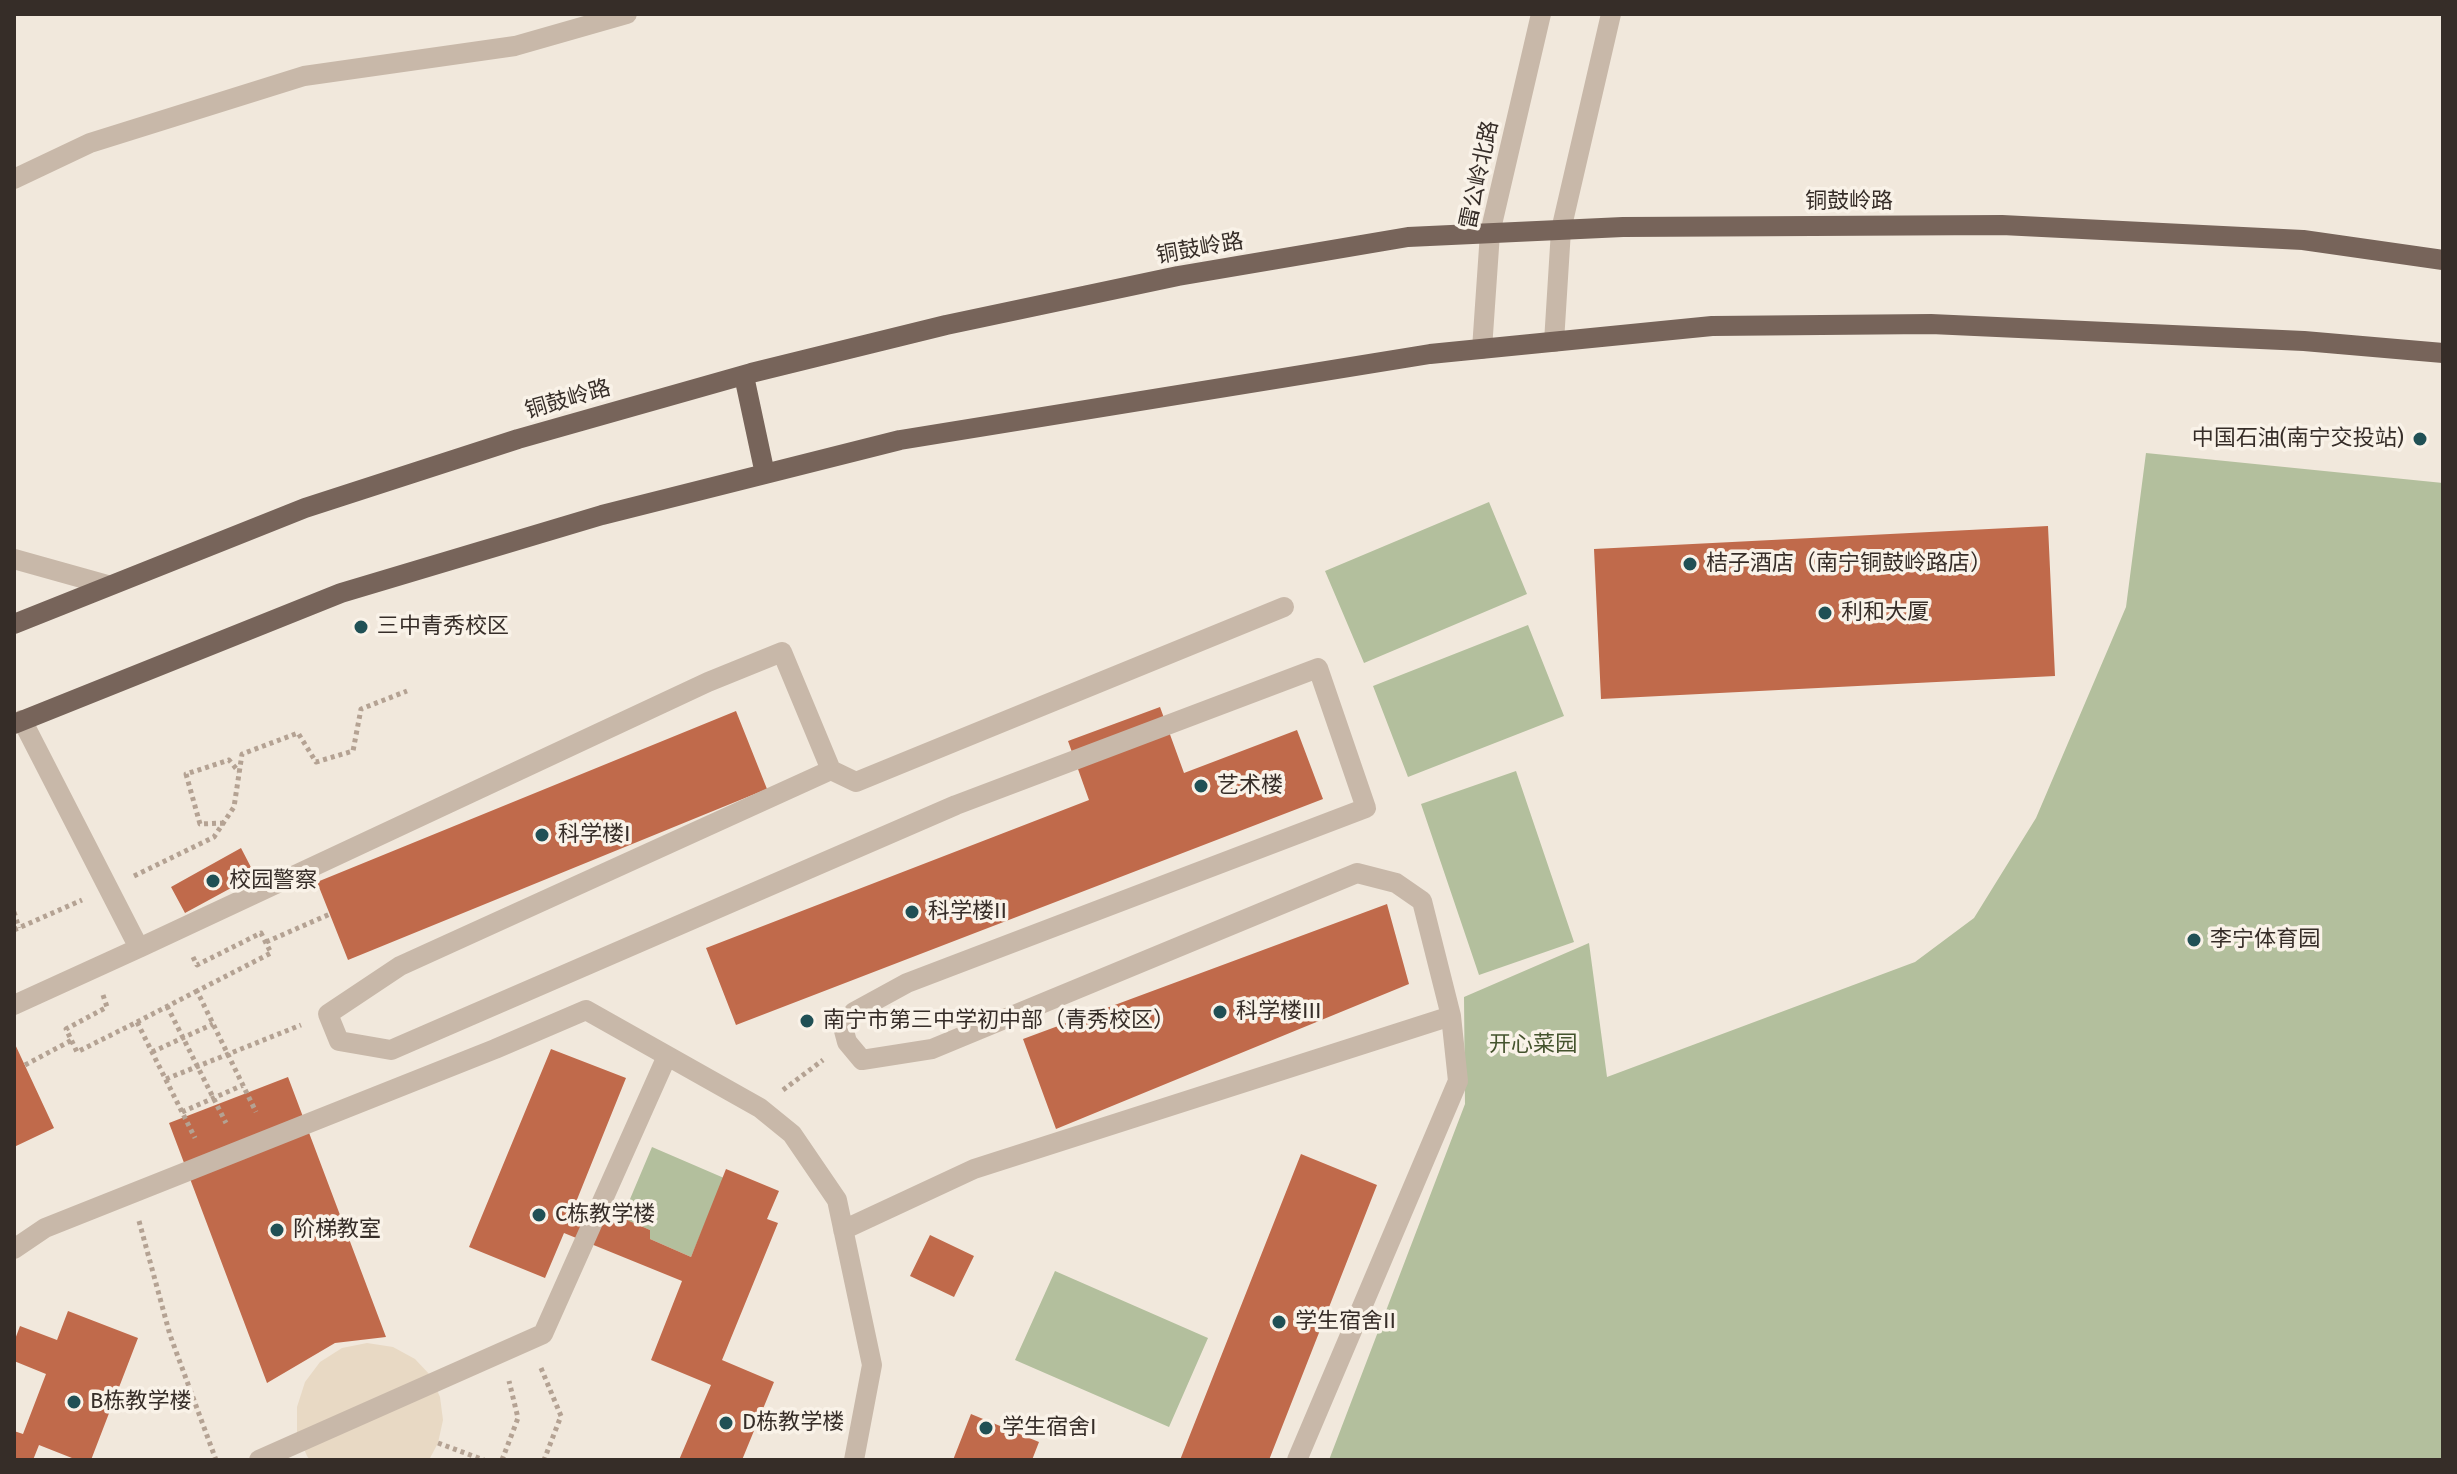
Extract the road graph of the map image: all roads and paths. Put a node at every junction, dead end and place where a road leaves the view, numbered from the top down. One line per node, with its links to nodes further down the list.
1 (627, 14): 4 (street)
2 (1541, 14): 6 (street, 雷公岭北路)
3 (1611, 14): 5 (street)
4 (14, 179)
5 (1561, 230): 6 (main road, 铜鼓岭路); 7 (main road, 铜鼓岭路); 8 (street)
6 (1490, 233): 9 (street, 雷公岭北路); 11 (main road, 铜鼓岭路)
7 (2443, 260)
8 (1554, 342): 9 (main road); 10 (main road)
9 (1482, 349): 12 (main road)
10 (2443, 353)
11 (744, 376): 12 (main road); 14 (main road, 铜鼓岭路)
12 (765, 474): 18 (main road)
13 (14, 559): 14 (street)
14 (107, 585): 16 (main road, 铜鼓岭路)
15 (1284, 607): 19 (street)
16 (14, 624)
17 (407, 691): 20 (path)
18 (18, 722): 22 (street)
19 (831, 770): 26 (street); 33 (street)
20 (240, 772): 21 (path); 21 (path)
21 (224, 823): 22 (path)
22 (109, 888): 25 (path); 28 (street)
23 (14, 912): 25 (path)
24 (330, 914): 27 (path)
25 (17, 929)
26 (180, 931): 27 (path); 28 (street)
27 (266, 942): 30 (path)
28 (139, 948): 29 (street)
29 (91, 969): 31 (street); 38 (path)
30 (197, 991): 32 (path); 36 (path)
31 (14, 1005)
32 (167, 1006): 35 (path); 37 (path)
33 (328, 1014): 39 (street); 41 (path)
34 (1451, 1016): 39 (street); 54 (street); 65 (street)
35 (137, 1022): 38 (path); 40 (path)
36 (213, 1024): 37 (path); 41 (path)
37 (182, 1036): 40 (path); 44 (path)
38 (72, 1040): 43 (path)
39 (847, 1042): 48 (path)
40 (152, 1052): 45 (path)
41 (228, 1054): 44 (path); 46 (path)
42 (667, 1056): 48 (street); 50 (street); 60 (street)
43 (25, 1065)
44 (197, 1066): 45 (path); 47 (path)
45 (166, 1079): 49 (path)
46 (243, 1085): 47 (path); 50 (path)
47 (213, 1099): 49 (path); 51 (path)
48 (760, 1108): 54 (street)
49 (182, 1112): 52 (path)
50 (270, 1140): 51 (street)
51 (240, 1152): 52 (street)
52 (209, 1165): 53 (street)
53 (132, 1196): 55 (street); 59 (path)
54 (843, 1230): 64 (street)
55 (14, 1249)
56 (539, 1363): 63 (path)
57 (508, 1379): 62 (path)
58 (438, 1443): 61 (path)
59 (216, 1460)
60 (259, 1460)
61 (484, 1460)
62 (502, 1460)
63 (544, 1460)
64 (854, 1460)
65 (1297, 1460)

